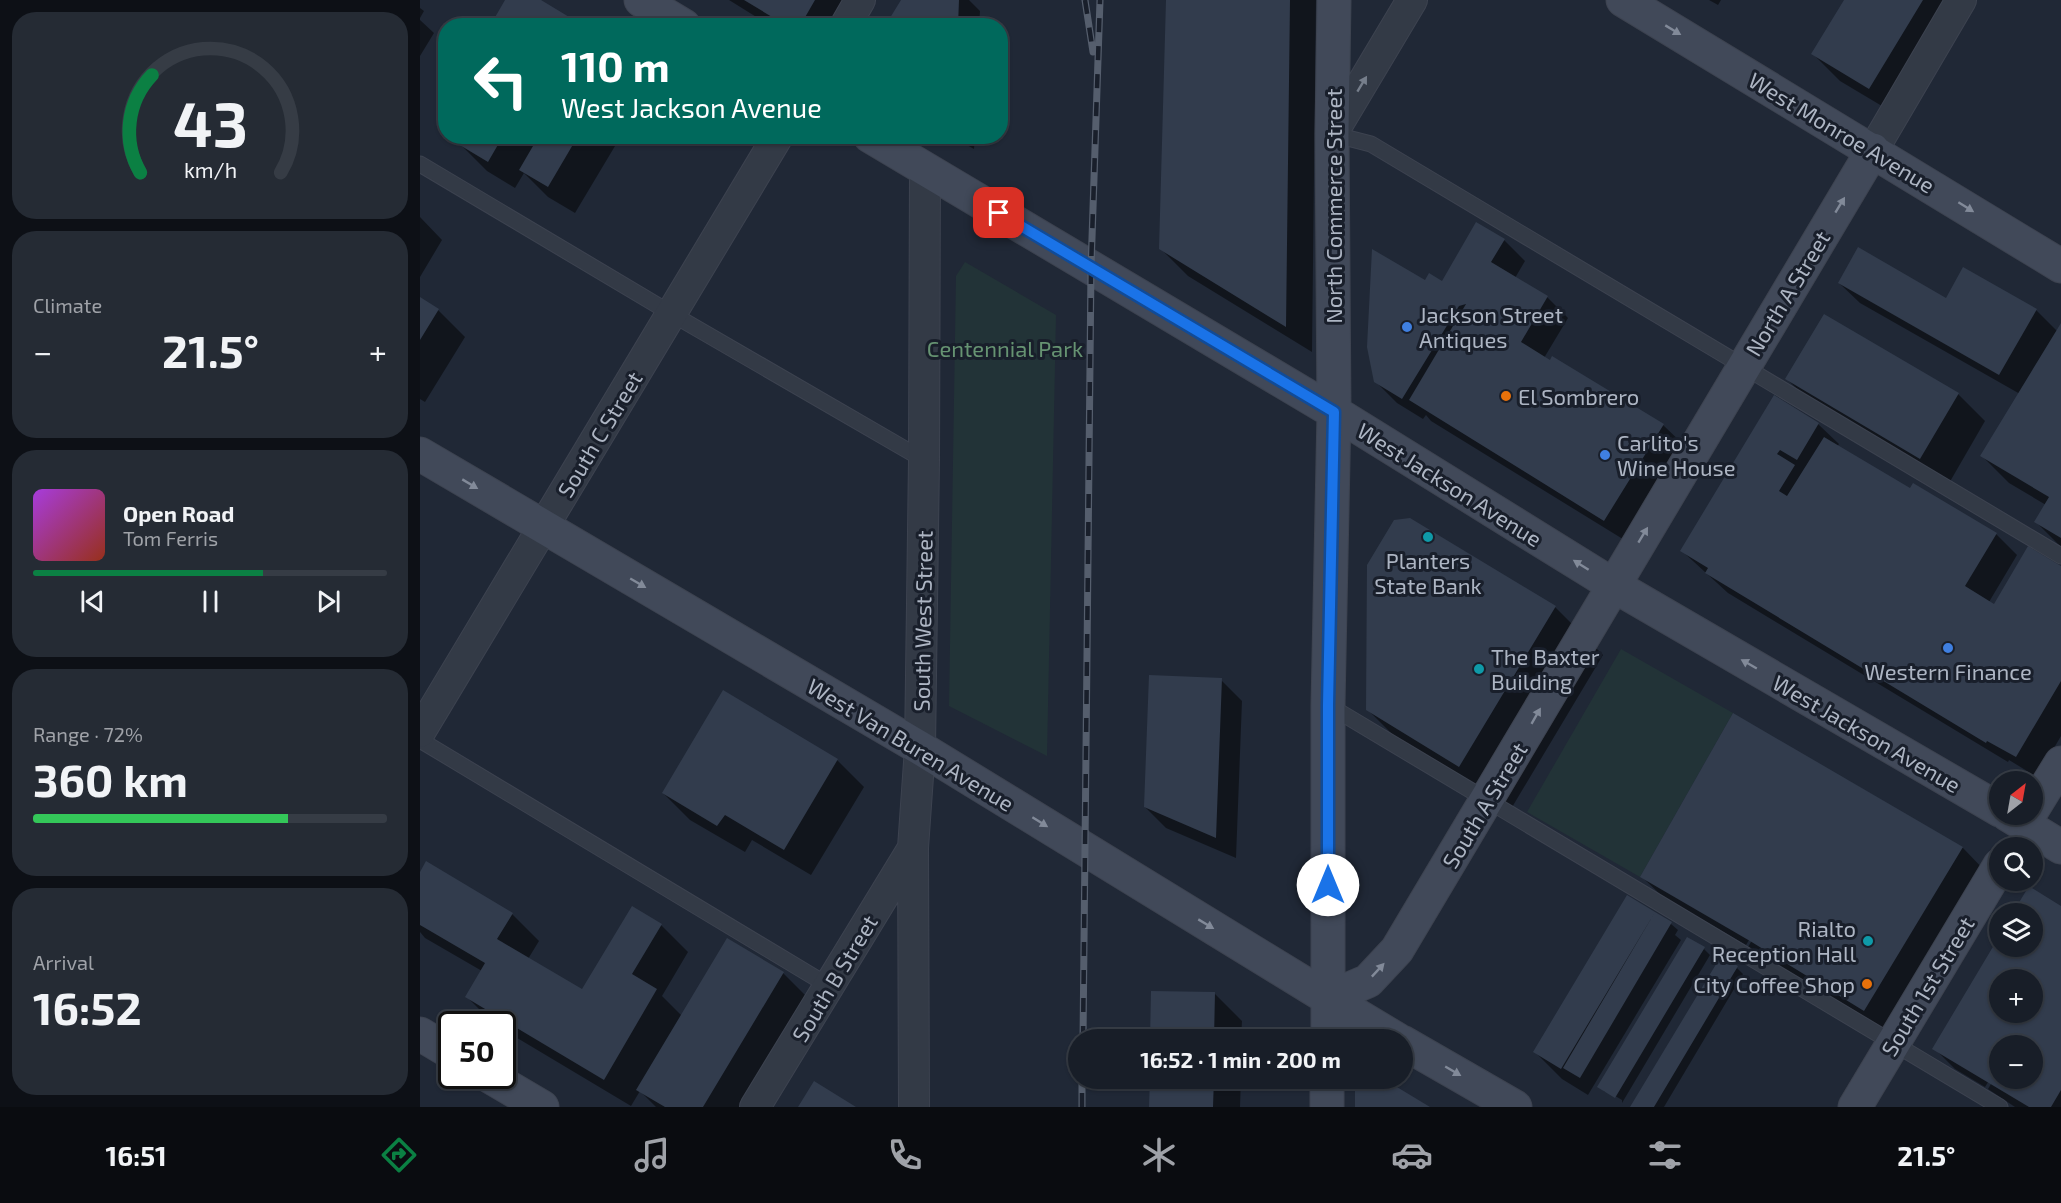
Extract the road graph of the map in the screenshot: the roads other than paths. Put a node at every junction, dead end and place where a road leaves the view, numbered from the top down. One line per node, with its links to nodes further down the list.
1 (641, 0): 7 (street)
2 (860, 0): 8 (street)
3 (1334, 0): 9 (street, North Commerce Street)
4 (1412, 0): 9 (street, one-way to 4)
5 (1623, 0): 12 (street, West Monroe Avenue, one-way to 12)
6 (1961, 0): 12 (street, North A Street)
7 (671, 18)
8 (850, 18)
9 (1332, 134): 17 (lane); 18 (street, North Commerce Street)
10 (773, 144): 16 (street, South C Street)
11 (883, 144): 14 (street, West Jackson Avenue)
12 (1873, 150): 15 (street, West Monroe Avenue, one-way to 15); 17 (street, North A Street, one-way to 12)
13 (420, 164): 16 (lane)
14 (925, 170): 18 (street, West Jackson Avenue); 20 (street, South West Street)
15 (2061, 266)
16 (672, 314): 20 (lane); 21 (street, South C Street)
17 (1743, 366): 22 (lane); 23 (street, North A Street, one-way to 17)
18 (1334, 412): 23 (street, West Jackson Avenue, one-way to 18); 24 (street, North Commerce Street)
19 (420, 454): 21 (street, West Van Buren Avenue, one-way to 21)
20 (924, 460): 27 (street, South West Street)
21 (543, 528): 25 (street, South C Street); 27 (street, West Van Buren Avenue, one-way to 27)
22 (2061, 556)
23 (1613, 585): 30 (street, South A Street, one-way to 23); 31 (street, West Jackson Avenue, one-way to 23)
24 (1328, 705): 30 (lane); 37 (street, North Commerce Street)
25 (420, 732)
26 (420, 740): 36 (lane)
27 (920, 748): 34 (street, South West Street); 37 (street, West Van Buren Avenue, one-way to 37)
28 (2061, 763): 29 (street)
29 (2043, 786)
30 (1487, 800): 37 (street, South A Street, one-way to 30); 41 (lane)
31 (1989, 804)
32 (2025, 825): 33 (street, West Jackson Avenue)
33 (2061, 847)
34 (914, 848): 36 (street, South B Street); 48 (street, South West Street)
35 (1989, 883): 41 (street, South 1st Street)
36 (829, 986): 47 (street, South B Street)
37 (1328, 998): 38 (street, North Commerce Street); 39 (street, West Van Buren Avenue)
38 (1328, 1029)
39 (1380, 1029)
40 (420, 1034): 42 (street)
41 (1893, 1043): 51 (street, South 1st Street); 52 (lane)
42 (438, 1045)
43 (1413, 1048): 50 (street, one-way to 50)
44 (511, 1089): 46 (street)
45 (1327, 1089): 49 (street)
46 (542, 1107)
47 (755, 1107)
48 (914, 1107)
49 (1327, 1107)
50 (1515, 1107)
51 (1855, 1107)
52 (2000, 1107)

